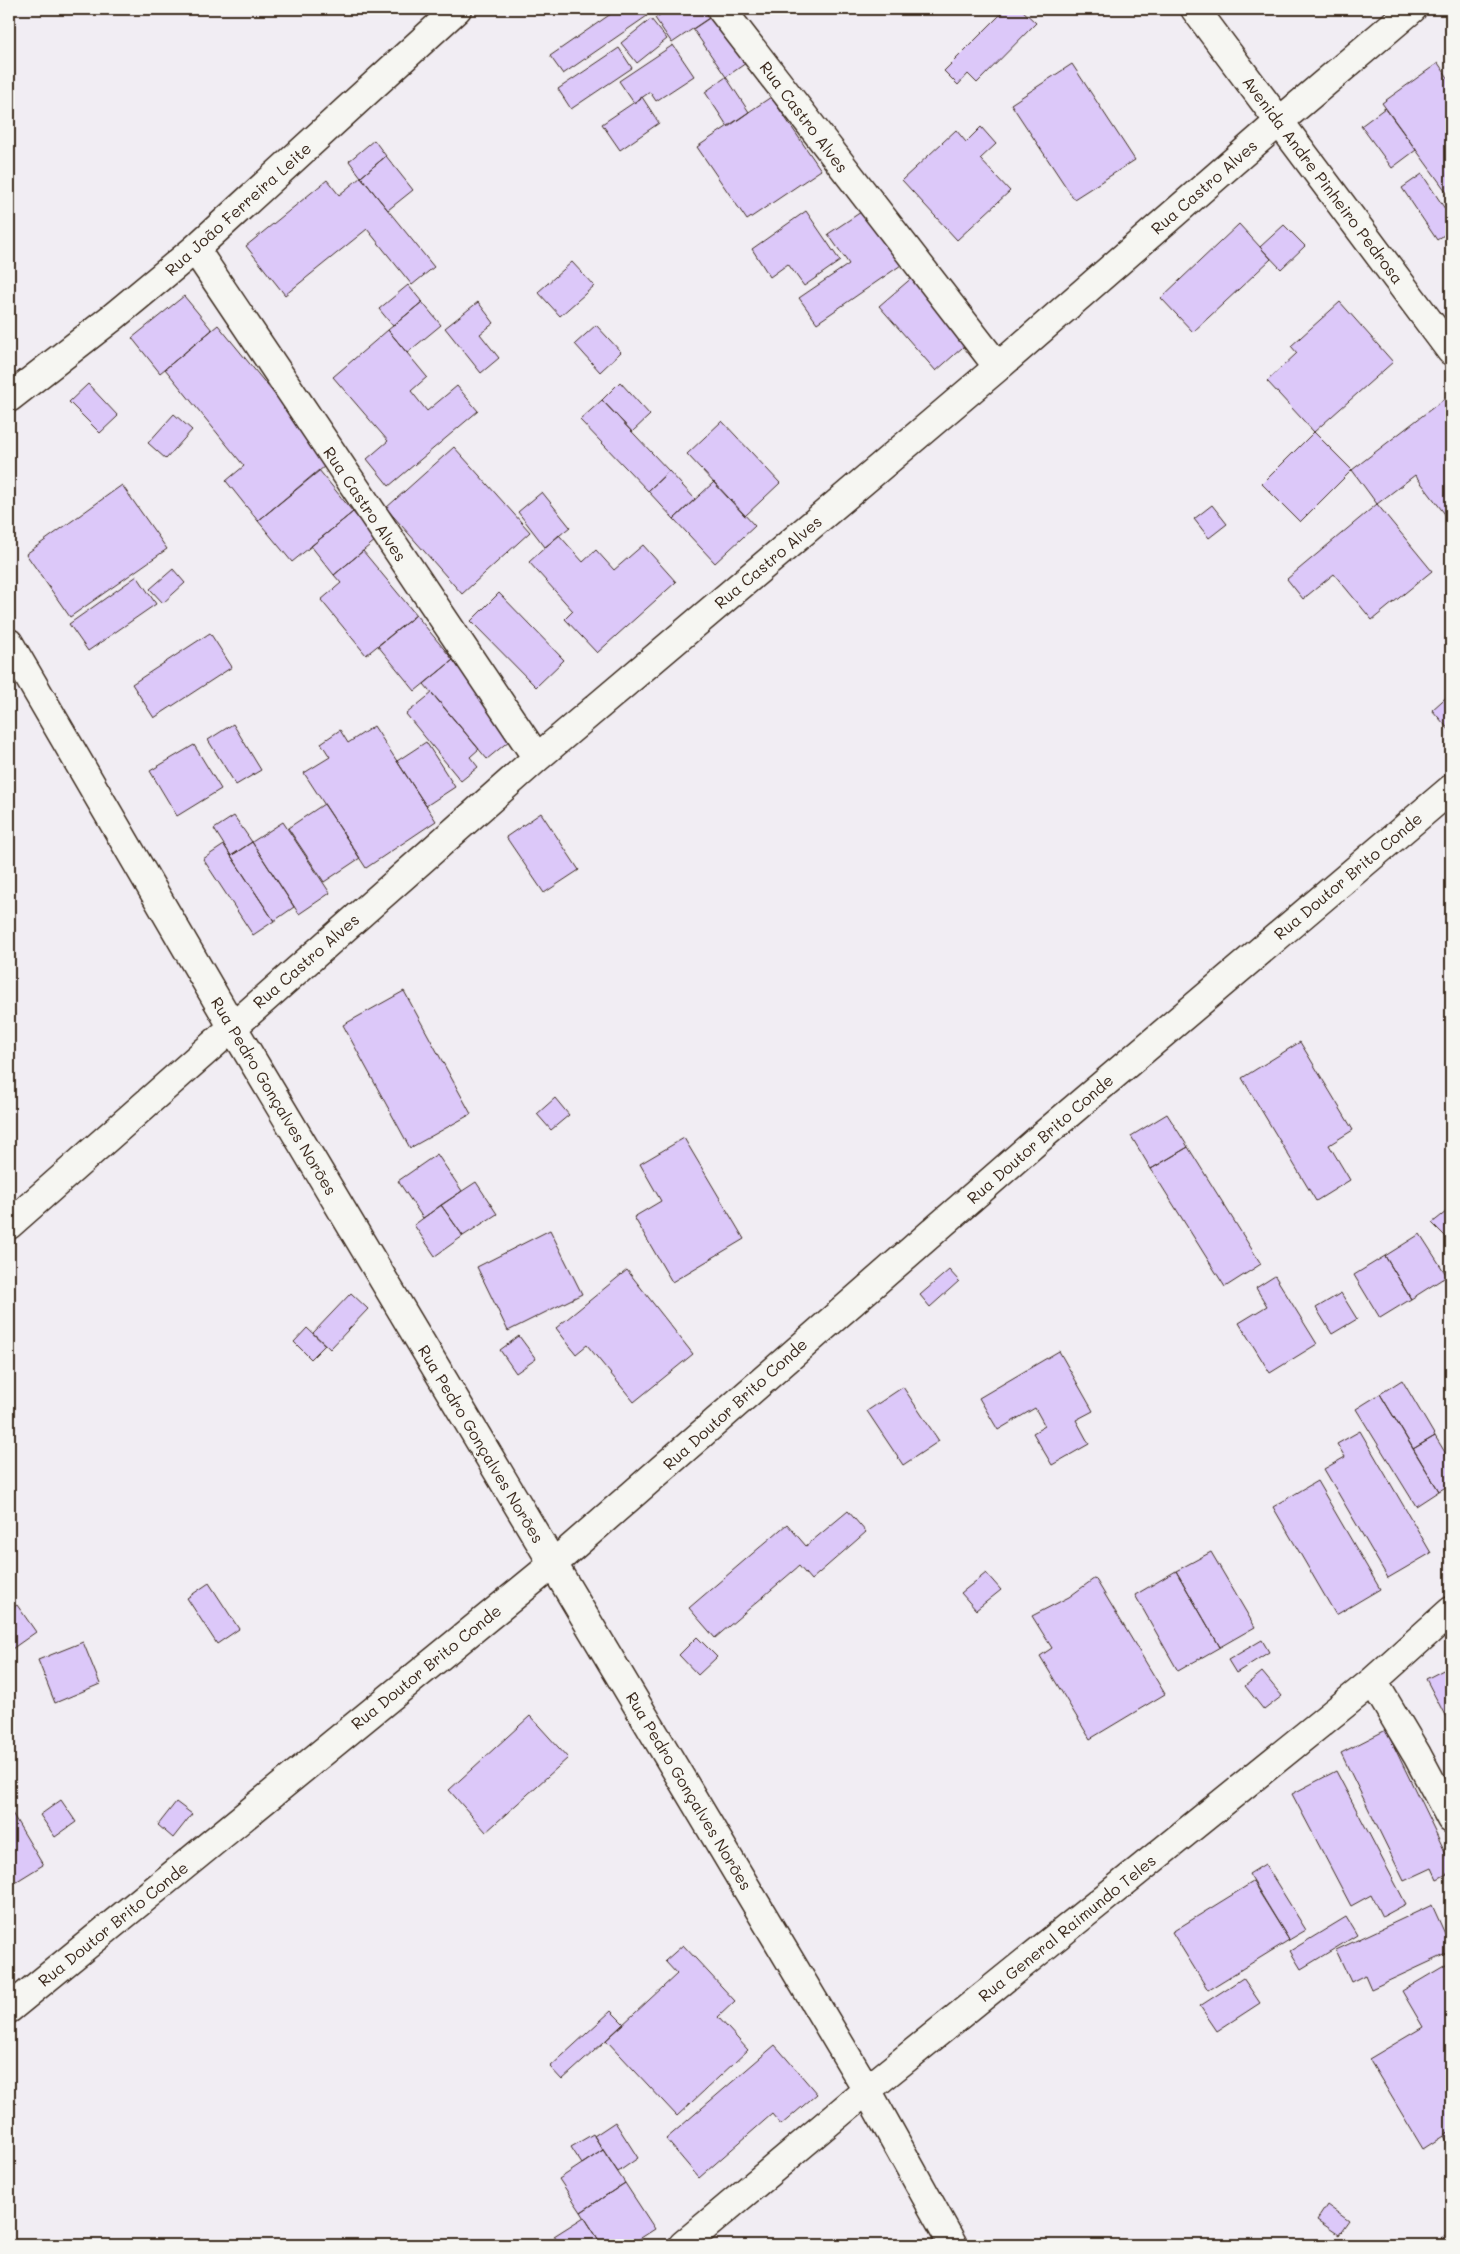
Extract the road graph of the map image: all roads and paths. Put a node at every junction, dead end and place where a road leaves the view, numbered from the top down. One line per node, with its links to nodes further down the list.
1 (457, 9): 6 (street, Rua João Ferreira Leite)
2 (721, 9): 8 (street, Rua Castro Alves)
3 (1195, 9): 5 (street, Avenida Andre Pinheiro Pedrosa)
4 (1412, 9): 5 (street, Rua Castro Alves)
5 (1280, 121): 7 (street, Avenida Andre Pinheiro Pedrosa); 8 (street, Rua Castro Alves)
6 (195, 249): 9 (street, Rua João Ferreira Leite); 11 (street, Rua Castro Alves)
7 (1451, 351)
8 (998, 367): 11 (street, Rua Castro Alves)
9 (9, 398)
10 (9, 642): 13 (street, Rua Pedro Gonçalves Norões)
11 (538, 758): 13 (street, Rua Castro Alves)
12 (1451, 789): 15 (street, Rua Doutor Brito Conde)
13 (232, 1026): 14 (street, Rua Castro Alves); 15 (street, Rua Pedro Gonçalves Norões)
14 (9, 1225)
15 (553, 1564): 19 (street, Rua Doutor Brito Conde); 20 (street, Rua Pedro Gonçalves Norões)
16 (1451, 1611): 17 (street, Rua General Raimundo Teles)
17 (1373, 1681): 18 (street); 20 (street, Rua General Raimundo Teles)
18 (1451, 1819)
19 (9, 2009)
20 (867, 2090): 21 (street, Rua General Raimundo Teles); 22 (street, Rua Pedro Gonçalves Norões)
21 (683, 2245)
22 (953, 2245)

